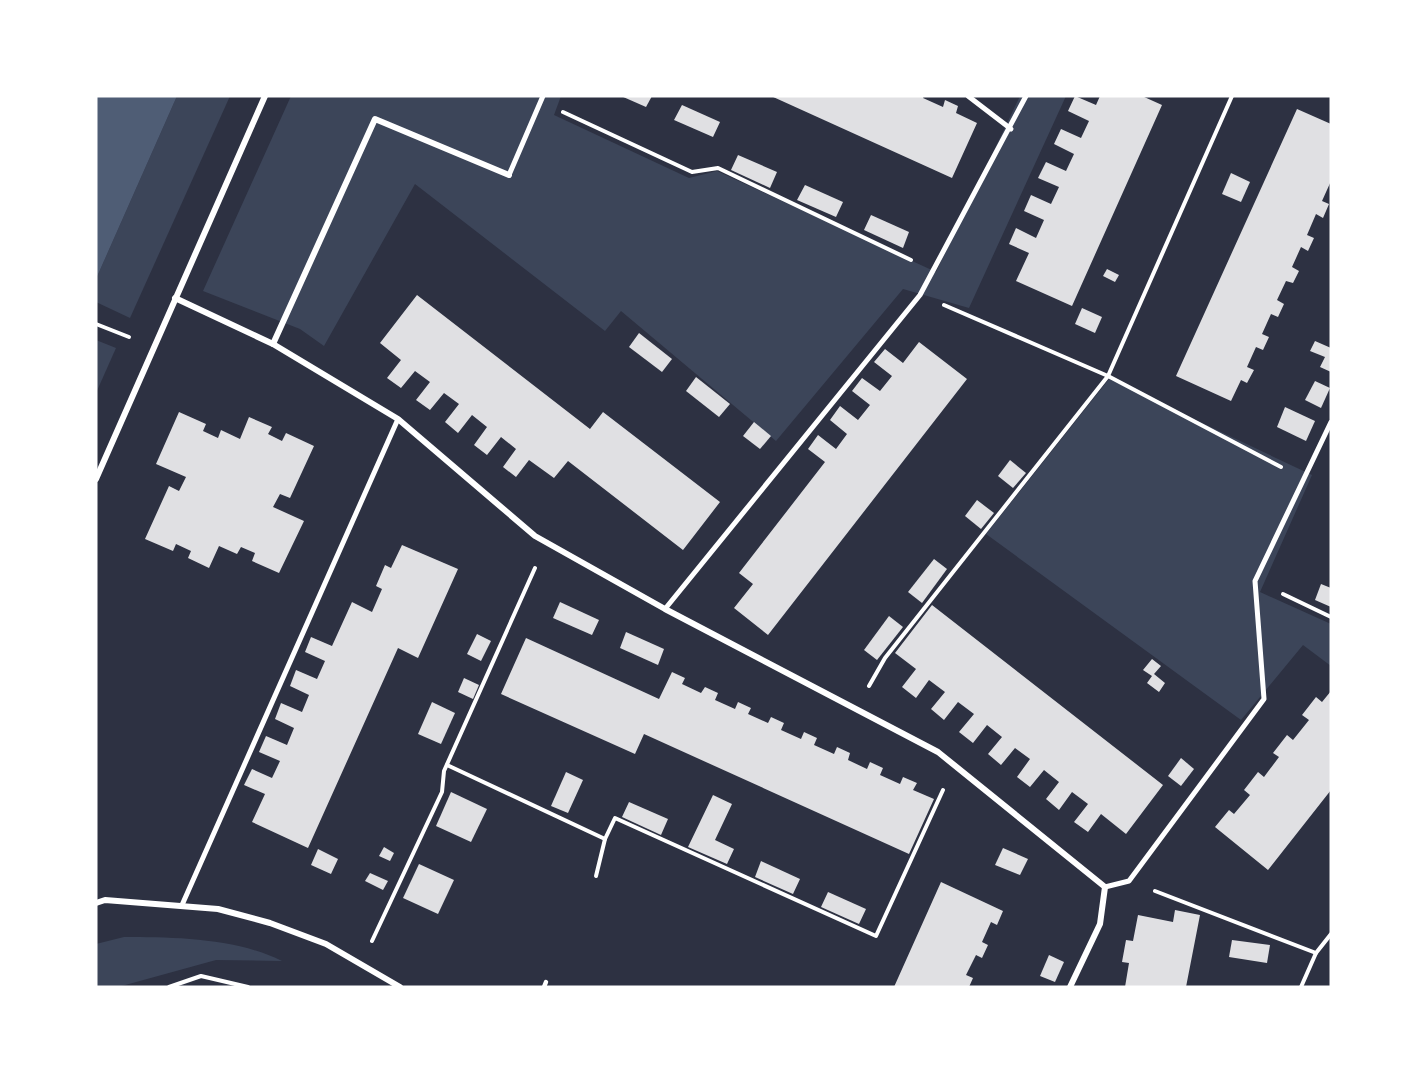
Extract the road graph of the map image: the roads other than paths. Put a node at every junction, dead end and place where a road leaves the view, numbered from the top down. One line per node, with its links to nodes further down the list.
1 (265, 96): 7 (street)
2 (968, 96): 5 (street)
3 (1026, 96): 5 (street)
4 (542, 99): 6 (street)
5 (1011, 129): 12 (street)
6 (509, 176): 8 (street)
7 (175, 298): 8 (street); 11 (street)
8 (273, 344): 9 (street)
9 (398, 419): 12 (street); 15 (street)
10 (1331, 422): 13 (street)
11 (96, 479)
12 (665, 609): 13 (street)
13 (1105, 887): 17 (street)
14 (96, 903): 15 (street)
15 (183, 905): 16 (street)
16 (400, 987)
17 (1070, 987)

